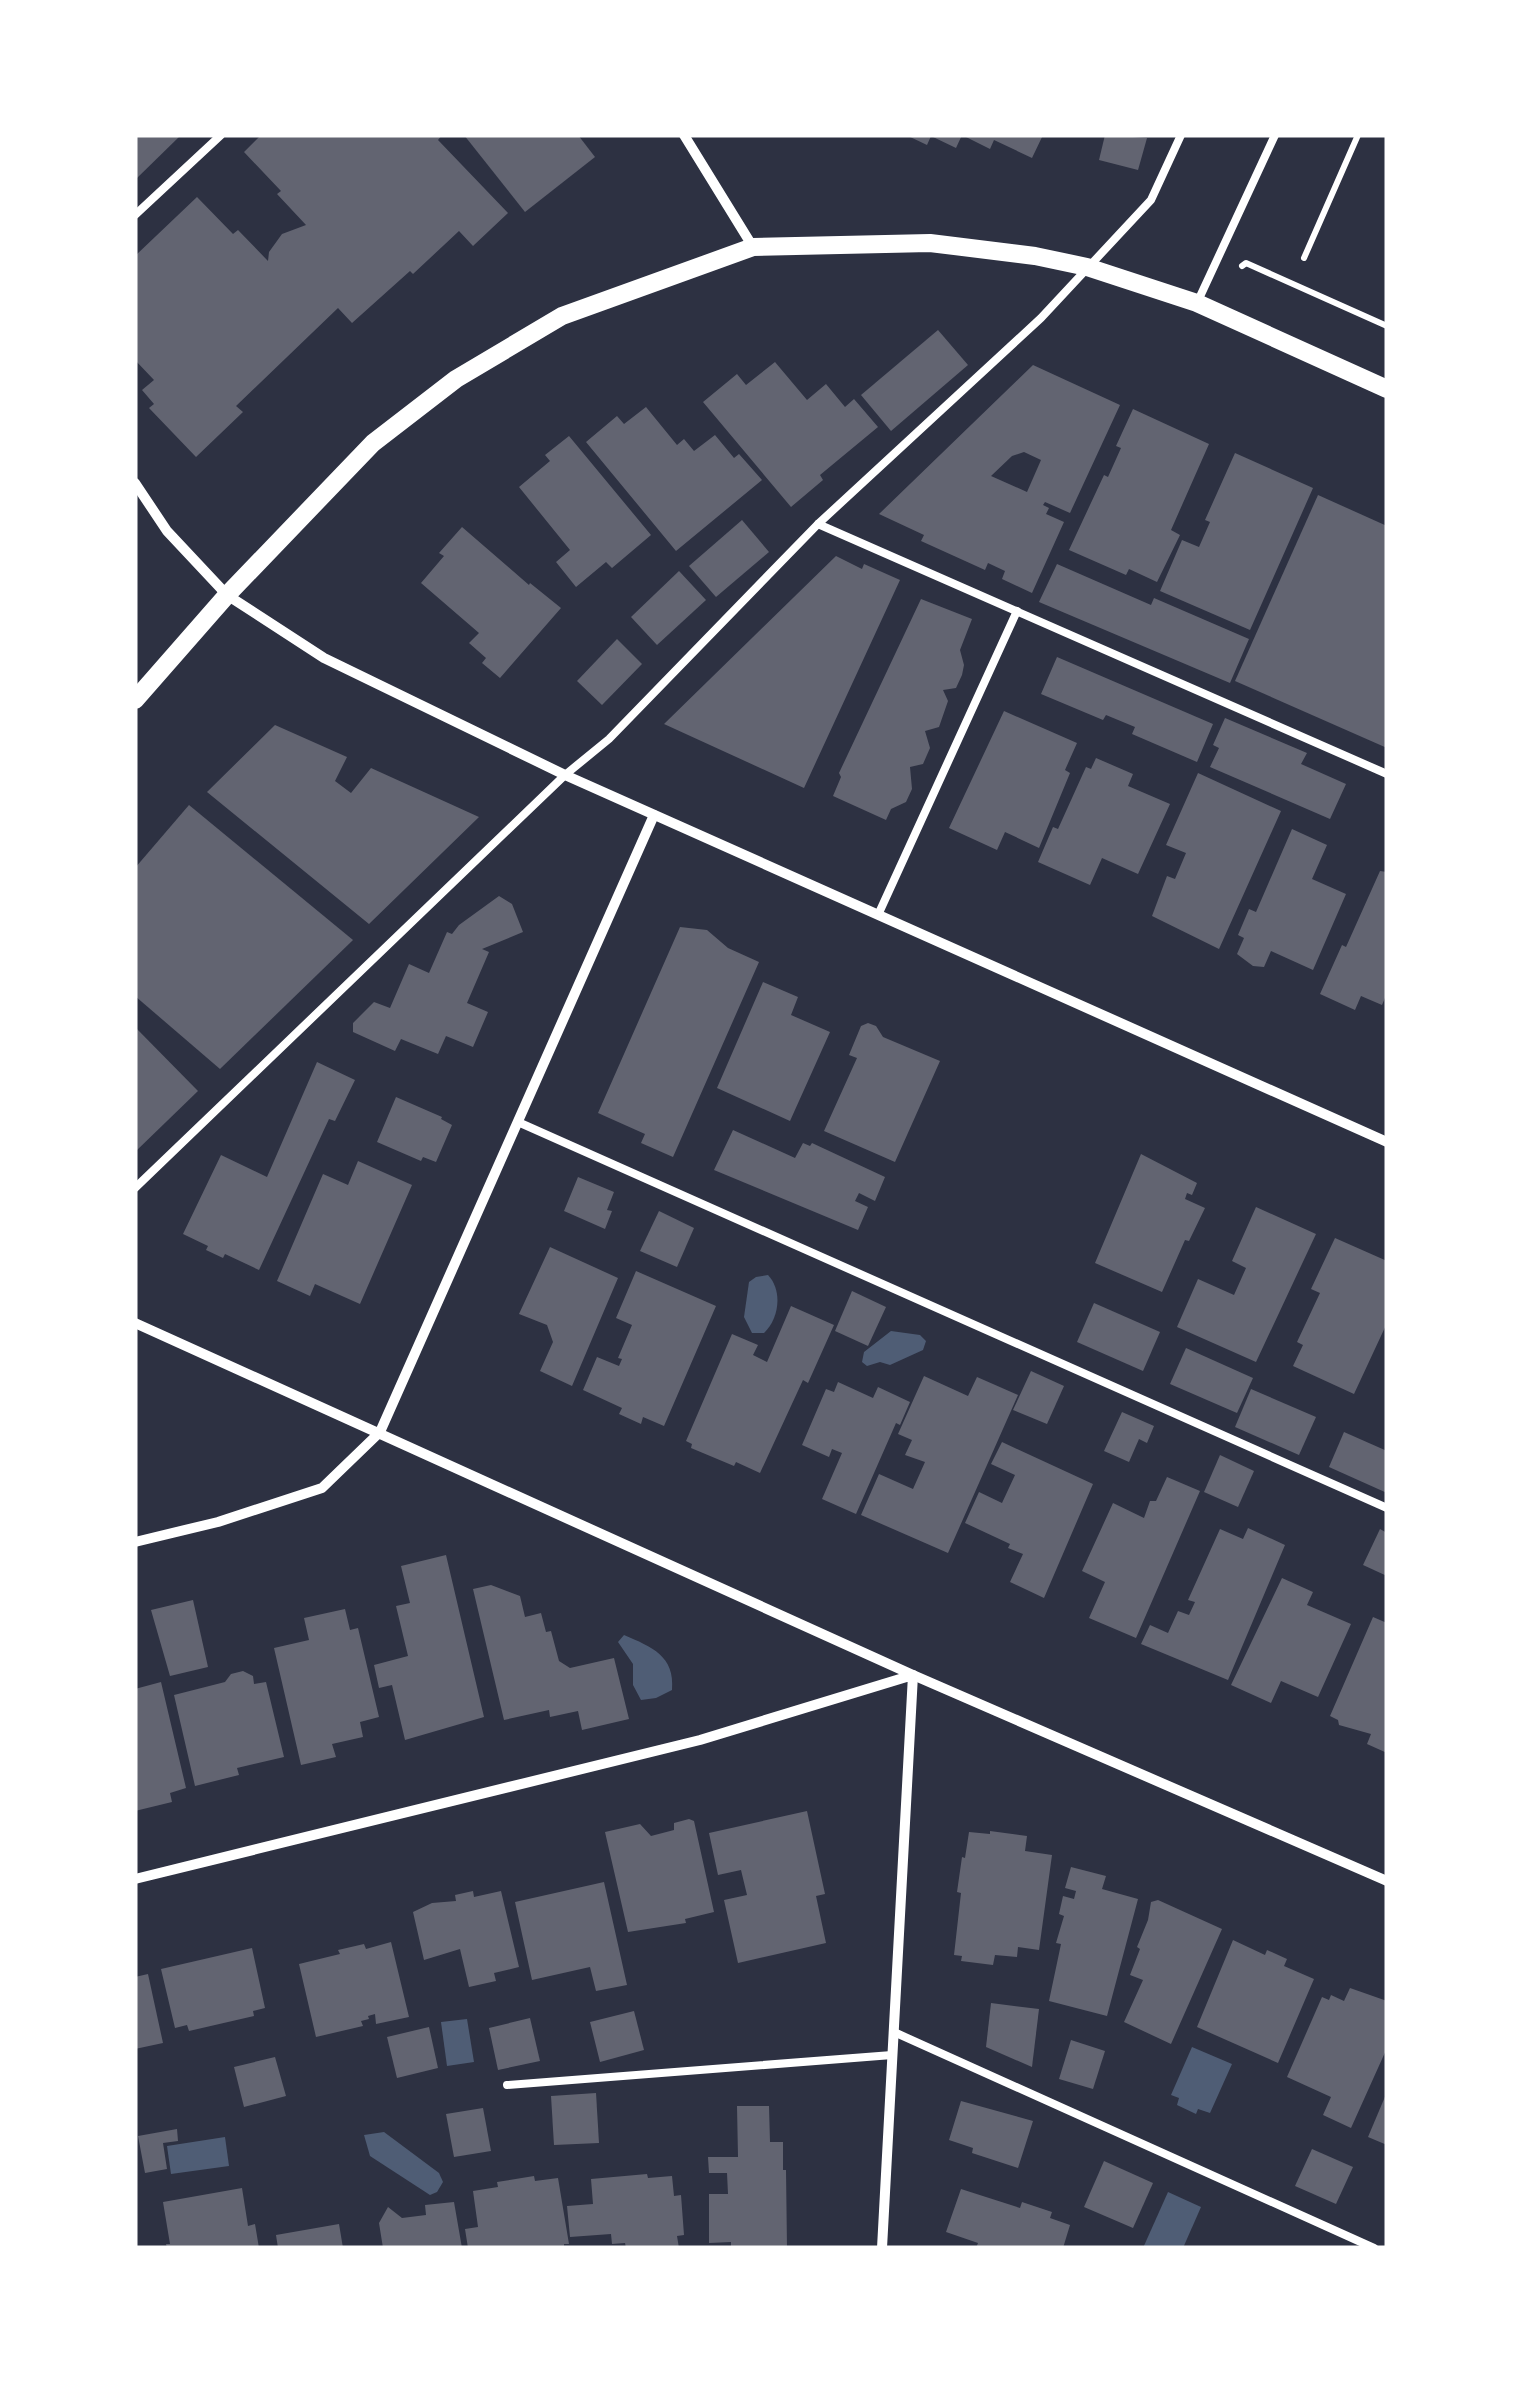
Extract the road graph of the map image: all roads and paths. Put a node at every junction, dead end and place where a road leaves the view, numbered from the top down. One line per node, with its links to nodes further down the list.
1 (221, 135): 6 (lane)
2 (684, 135): 7 (street)
3 (1181, 135): 9 (lane)
4 (1275, 135): 10 (lane)
5 (1358, 135): 8 (path)
6 (135, 215)
7 (753, 246): 9 (street); 15 (street)
8 (1304, 258)
9 (1087, 266): 10 (street); 14 (lane)
10 (1197, 303): 11 (path); 12 (street)
11 (1387, 326)
12 (1387, 389)
13 (135, 483): 15 (street)
14 (818, 524): 16 (lane); 19 (lane)
15 (228, 595): 17 (street); 19 (street)
16 (1018, 612): 18 (lane); 21 (lane)
17 (135, 700)
18 (1387, 774)
19 (565, 775): 20 (street); 24 (lane)
20 (654, 815): 21 (street); 22 (street)
21 (878, 914): 23 (street)
22 (518, 1122): 26 (street); 27 (lane)
23 (1387, 1142)
24 (135, 1188)
25 (135, 1323): 26 (street)
26 (380, 1432): 28 (street); 29 (street)
27 (1387, 1508)
28 (135, 1542)
29 (913, 1675): 30 (street); 31 (street); 32 (street)
30 (135, 1879)
31 (1387, 1881)
32 (894, 2032): 33 (street); 36 (lane)
33 (892, 2055): 34 (lane); 35 (street)
34 (507, 2085)
35 (882, 2248)
36 (1374, 2248)

